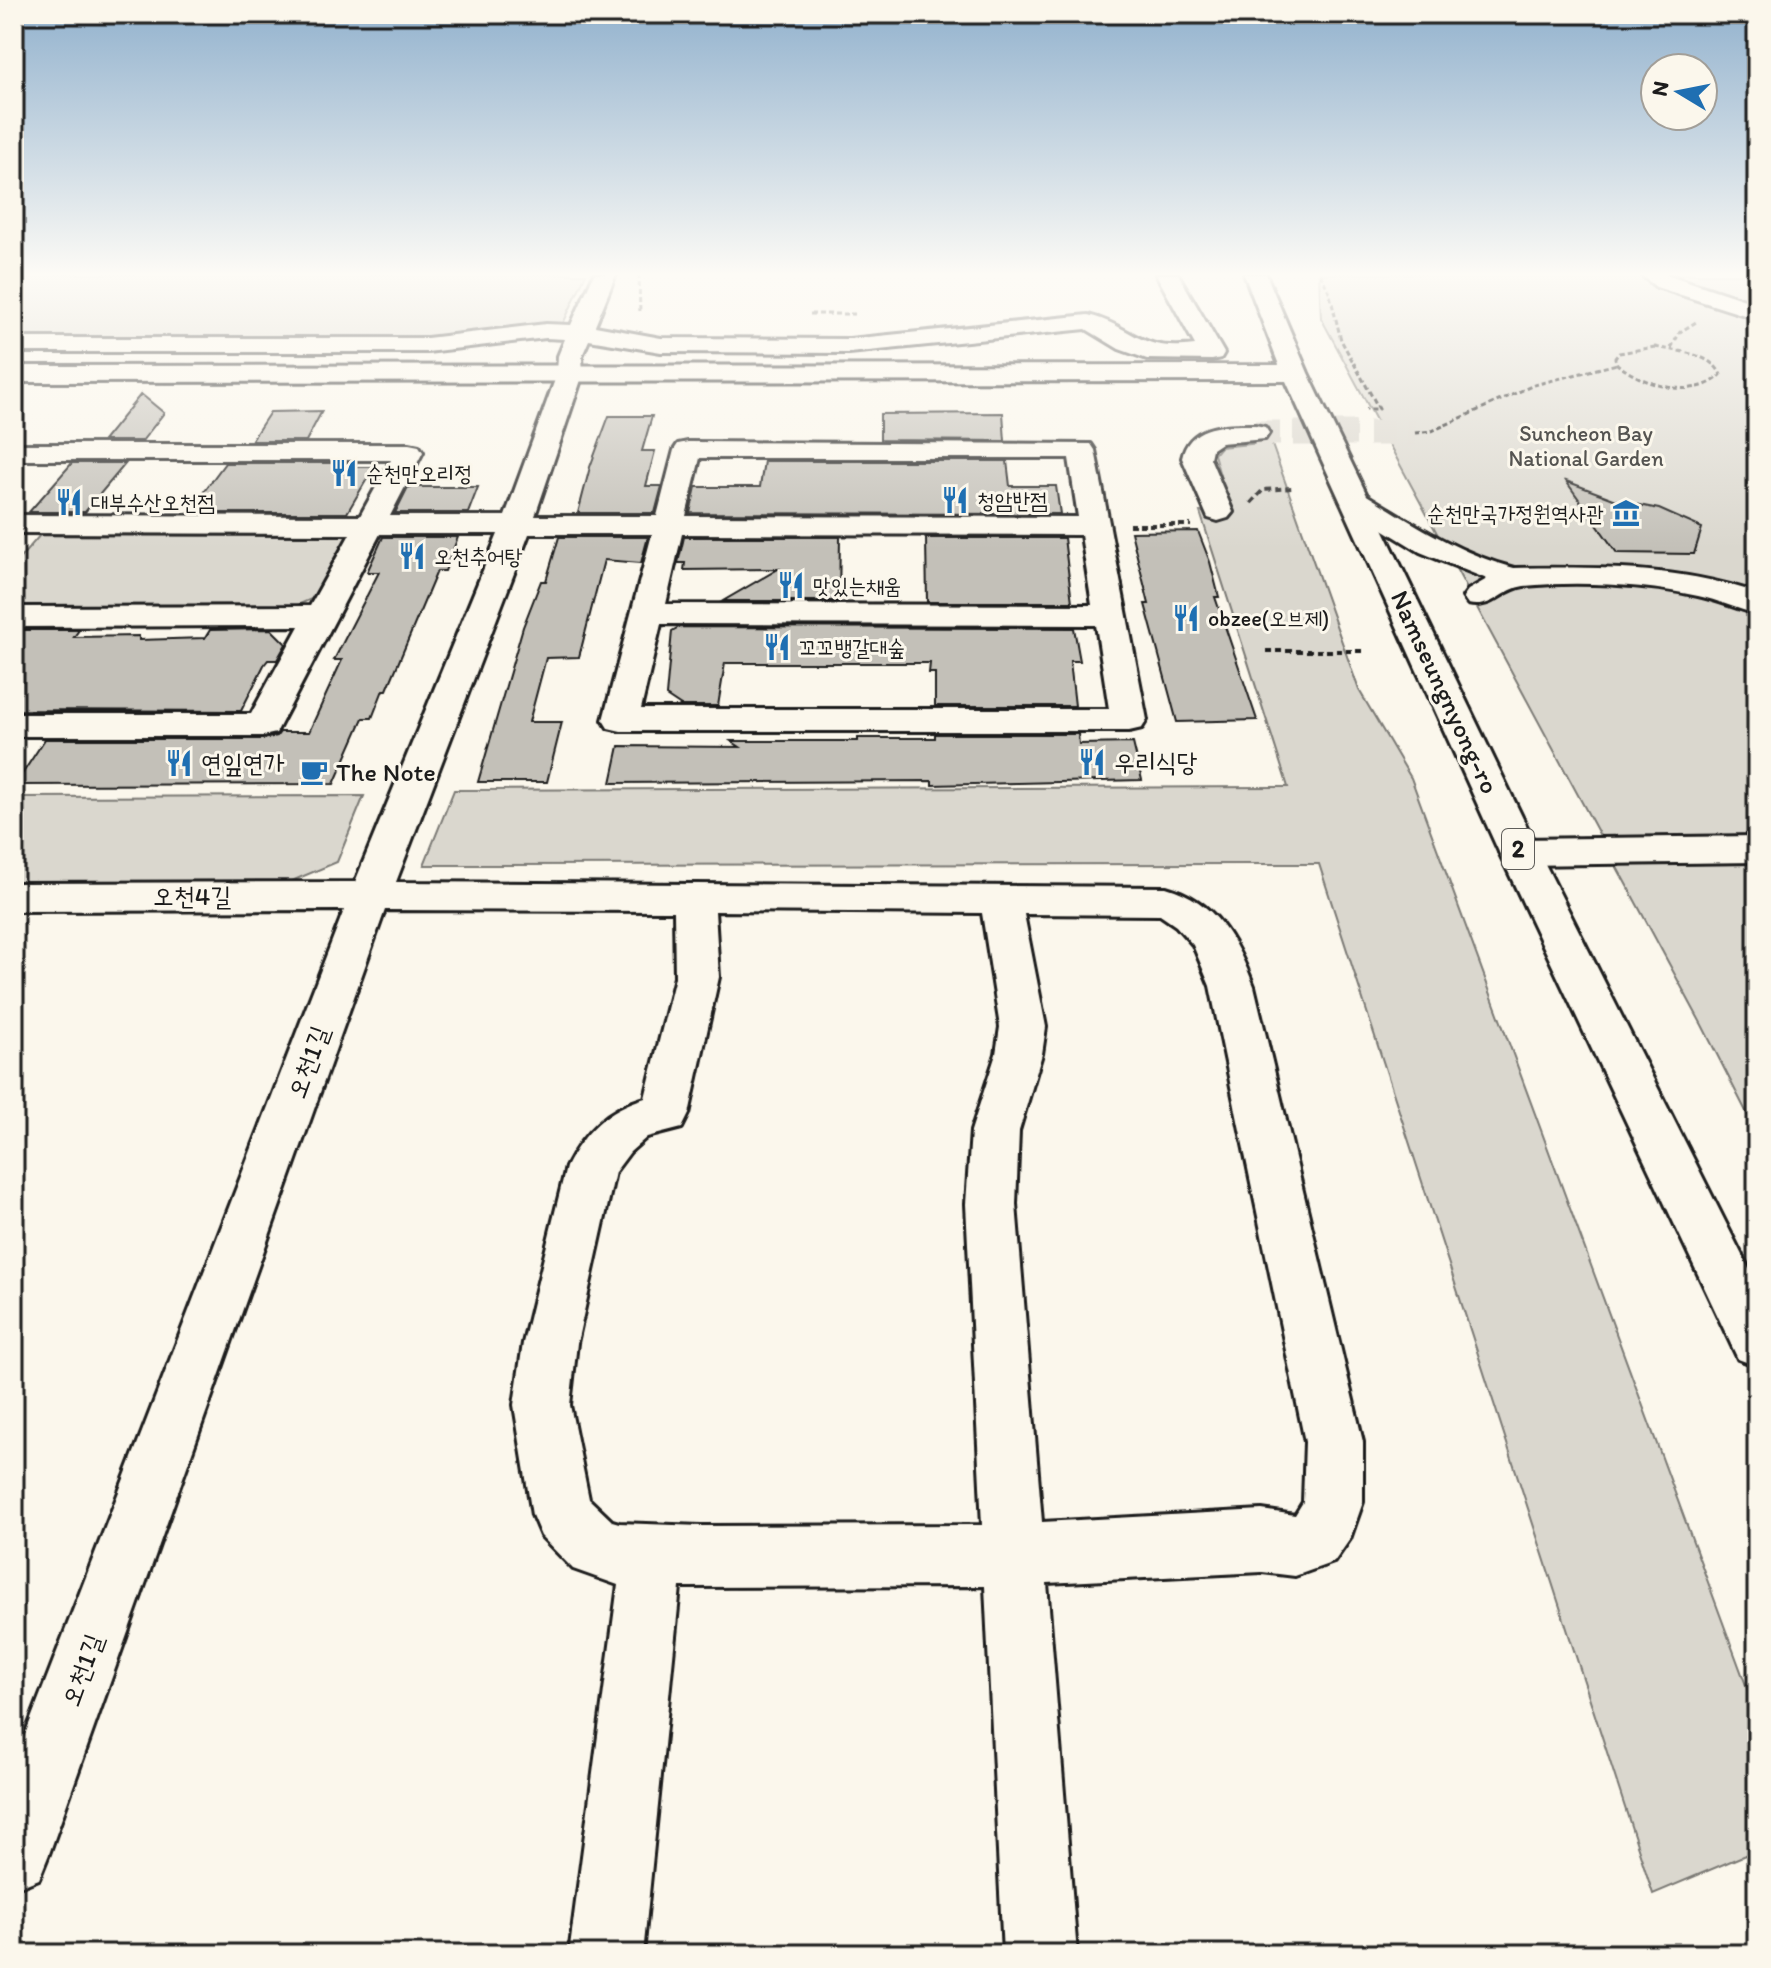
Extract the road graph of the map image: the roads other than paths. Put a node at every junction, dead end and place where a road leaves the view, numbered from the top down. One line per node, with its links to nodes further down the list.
1 (570, 366): 5 (street, 오천1길)
2 (1292, 366): 3 (street, Namseungnyong-ro / 2)
3 (1295, 373): 5 (street); 8 (street, Namseungnyong-ro / 2)
4 (14, 374): 5 (street)
5 (570, 374): 12 (street, 오천1길)
6 (1255, 433): 9 (street)
7 (14, 452): 11 (street)
8 (1355, 500): 15 (street); 24 (street, Namseungnyong-ro / 2)
9 (1218, 512)
10 (14, 524): 11 (street)
11 (370, 525): 12 (street); 20 (street)
12 (517, 525): 13 (street); 25 (street, 오천1길)
13 (669, 526): 14 (street); 14 (street); 18 (street)
14 (1095, 526): 19 (street)
15 (1514, 577): 16 (street); 17 (street)
16 (1479, 597)
17 (1757, 604)
18 (648, 614): 19 (street); 19 (street)
19 (1111, 615)
20 (321, 616): 21 (street); 22 (street)
21 (14, 617)
22 (14, 725)
23 (1757, 849): 24 (street)
24 (1519, 852): 29 (street, Namseungnyong-ro / 2)
25 (370, 895): 26 (street, 오천4길); 27 (street, 오천4길); 32 (street, 오천1길)
26 (14, 897)
27 (694, 897): 28 (street, 오천4길); 31 (street, 오천4길)
28 (1001, 900): 30 (street); 30 (street, 오천4길)
29 (1752, 1332)
30 (1013, 1554): 31 (street, 오천4길); 34 (street)
31 (653, 1555): 33 (street)
32 (14, 1854)
33 (606, 1954)
34 (1040, 1954)

